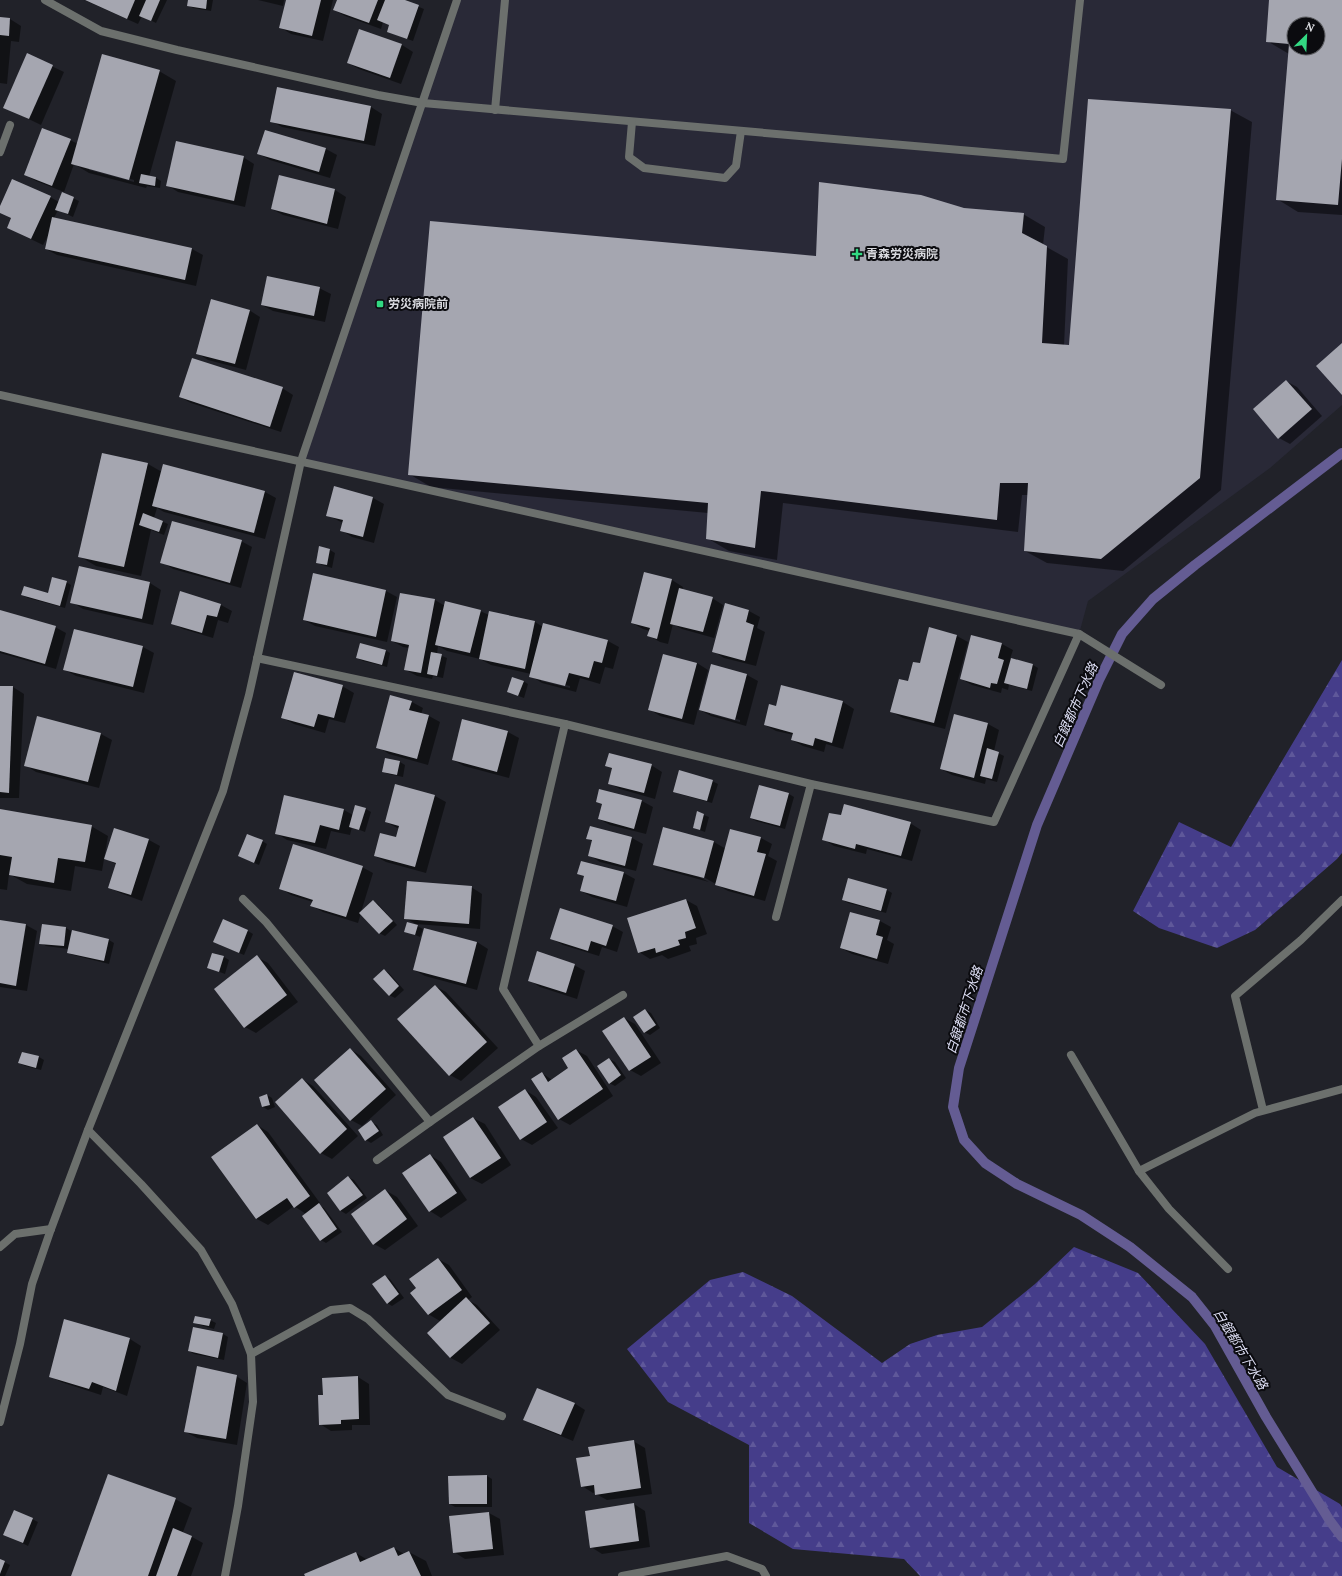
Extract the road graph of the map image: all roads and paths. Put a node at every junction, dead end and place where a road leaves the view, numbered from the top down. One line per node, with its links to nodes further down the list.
1 (44, 0): 5 (street)
2 (457, 0): 5 (street)
3 (505, 0): 6 (street)
4 (1080, 0): 9 (street)
5 (422, 103): 6 (street); 12 (street)
6 (495, 110): 7 (street)
7 (632, 122): 9 (street); 9 (street)
8 (10, 125): 10 (street)
9 (741, 131)
10 (0, 152)
11 (0, 395): 12 (street)
12 (301, 461): 13 (street); 14 (street)
13 (1079, 634): 15 (street); 17 (street)
14 (257, 658): 16 (street); 27 (street)
15 (1161, 685)
16 (565, 724): 17 (street); 22 (street)
17 (811, 784): 20 (street)
18 (243, 899): 26 (street)
19 (1342, 900): 25 (street)
20 (776, 917)
21 (623, 995): 22 (street)
22 (540, 1046): 26 (street)
23 (1071, 1055): 29 (street)
24 (1342, 1089): 25 (street)
25 (1264, 1110): 29 (street)
26 (430, 1122): 28 (street)
27 (88, 1130): 30 (street); 33 (street)
28 (377, 1160)
29 (1139, 1171): 32 (street)
30 (50, 1230): 31 (street); 35 (street)
31 (0, 1247)
32 (1228, 1269)
33 (252, 1354): 34 (street); 37 (street)
34 (502, 1416)
35 (0, 1422)
36 (638, 1575): 38 (street); 39 (street)
37 (225, 1576)
38 (622, 1576)
39 (766, 1576)

